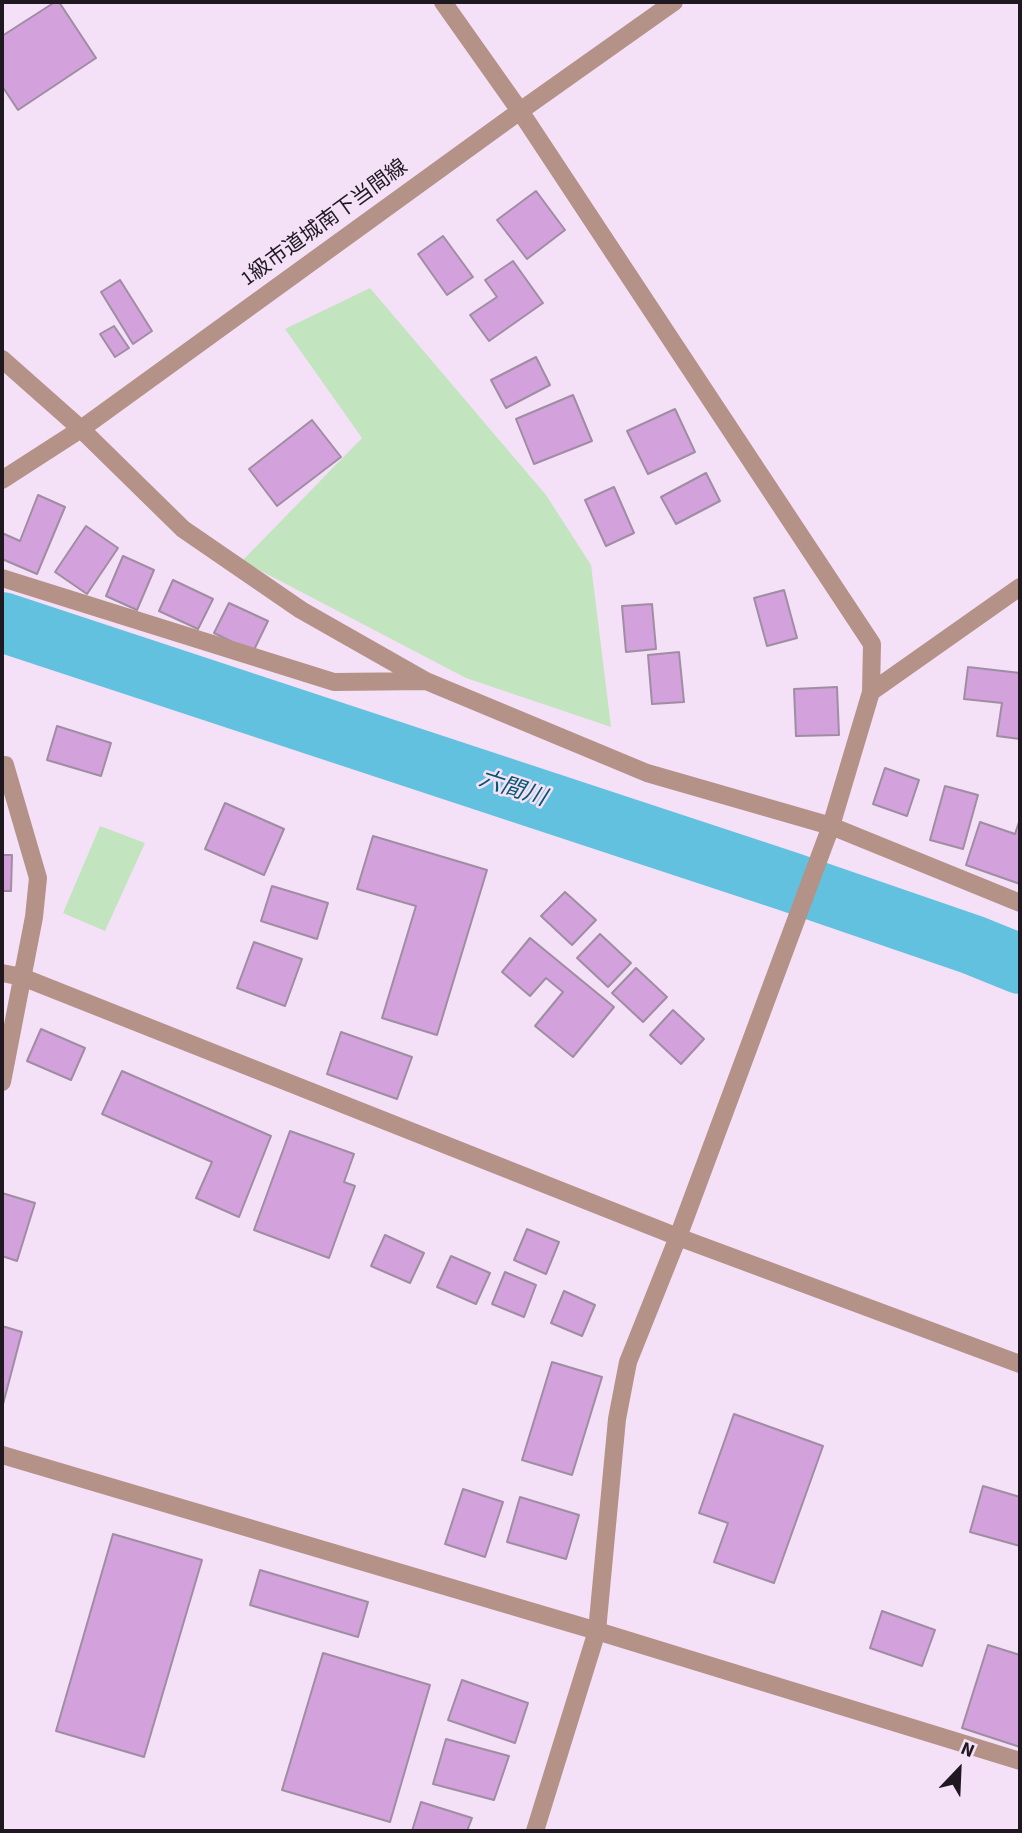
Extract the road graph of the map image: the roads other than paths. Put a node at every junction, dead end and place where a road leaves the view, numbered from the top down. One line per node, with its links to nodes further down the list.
1 (443, 2): 3 (street)
2 (674, 2): 3 (street, 1級市道城南下当間線)
3 (520, 111): 5 (street, 1級市道城南下当間線); 10 (street)
4 (2, 359): 5 (street)
5 (81, 429): 6 (street, 1級市道城南下当間線); 9 (street)
6 (2, 480)
7 (2, 578): 9 (street)
8 (1020, 587): 10 (street)
9 (426, 681): 12 (street)
10 (871, 692): 12 (street)
11 (2, 765): 15 (street)
12 (831, 826): 13 (street); 17 (street)
13 (1020, 903)
14 (2, 973): 15 (street)
15 (22, 977): 16 (street); 17 (street)
16 (2, 1082)
17 (678, 1237): 18 (street); 20 (street)
18 (1020, 1364)
19 (2, 1455): 20 (street)
20 (597, 1632): 21 (street); 22 (street)
21 (1020, 1761)
22 (535, 1831)

